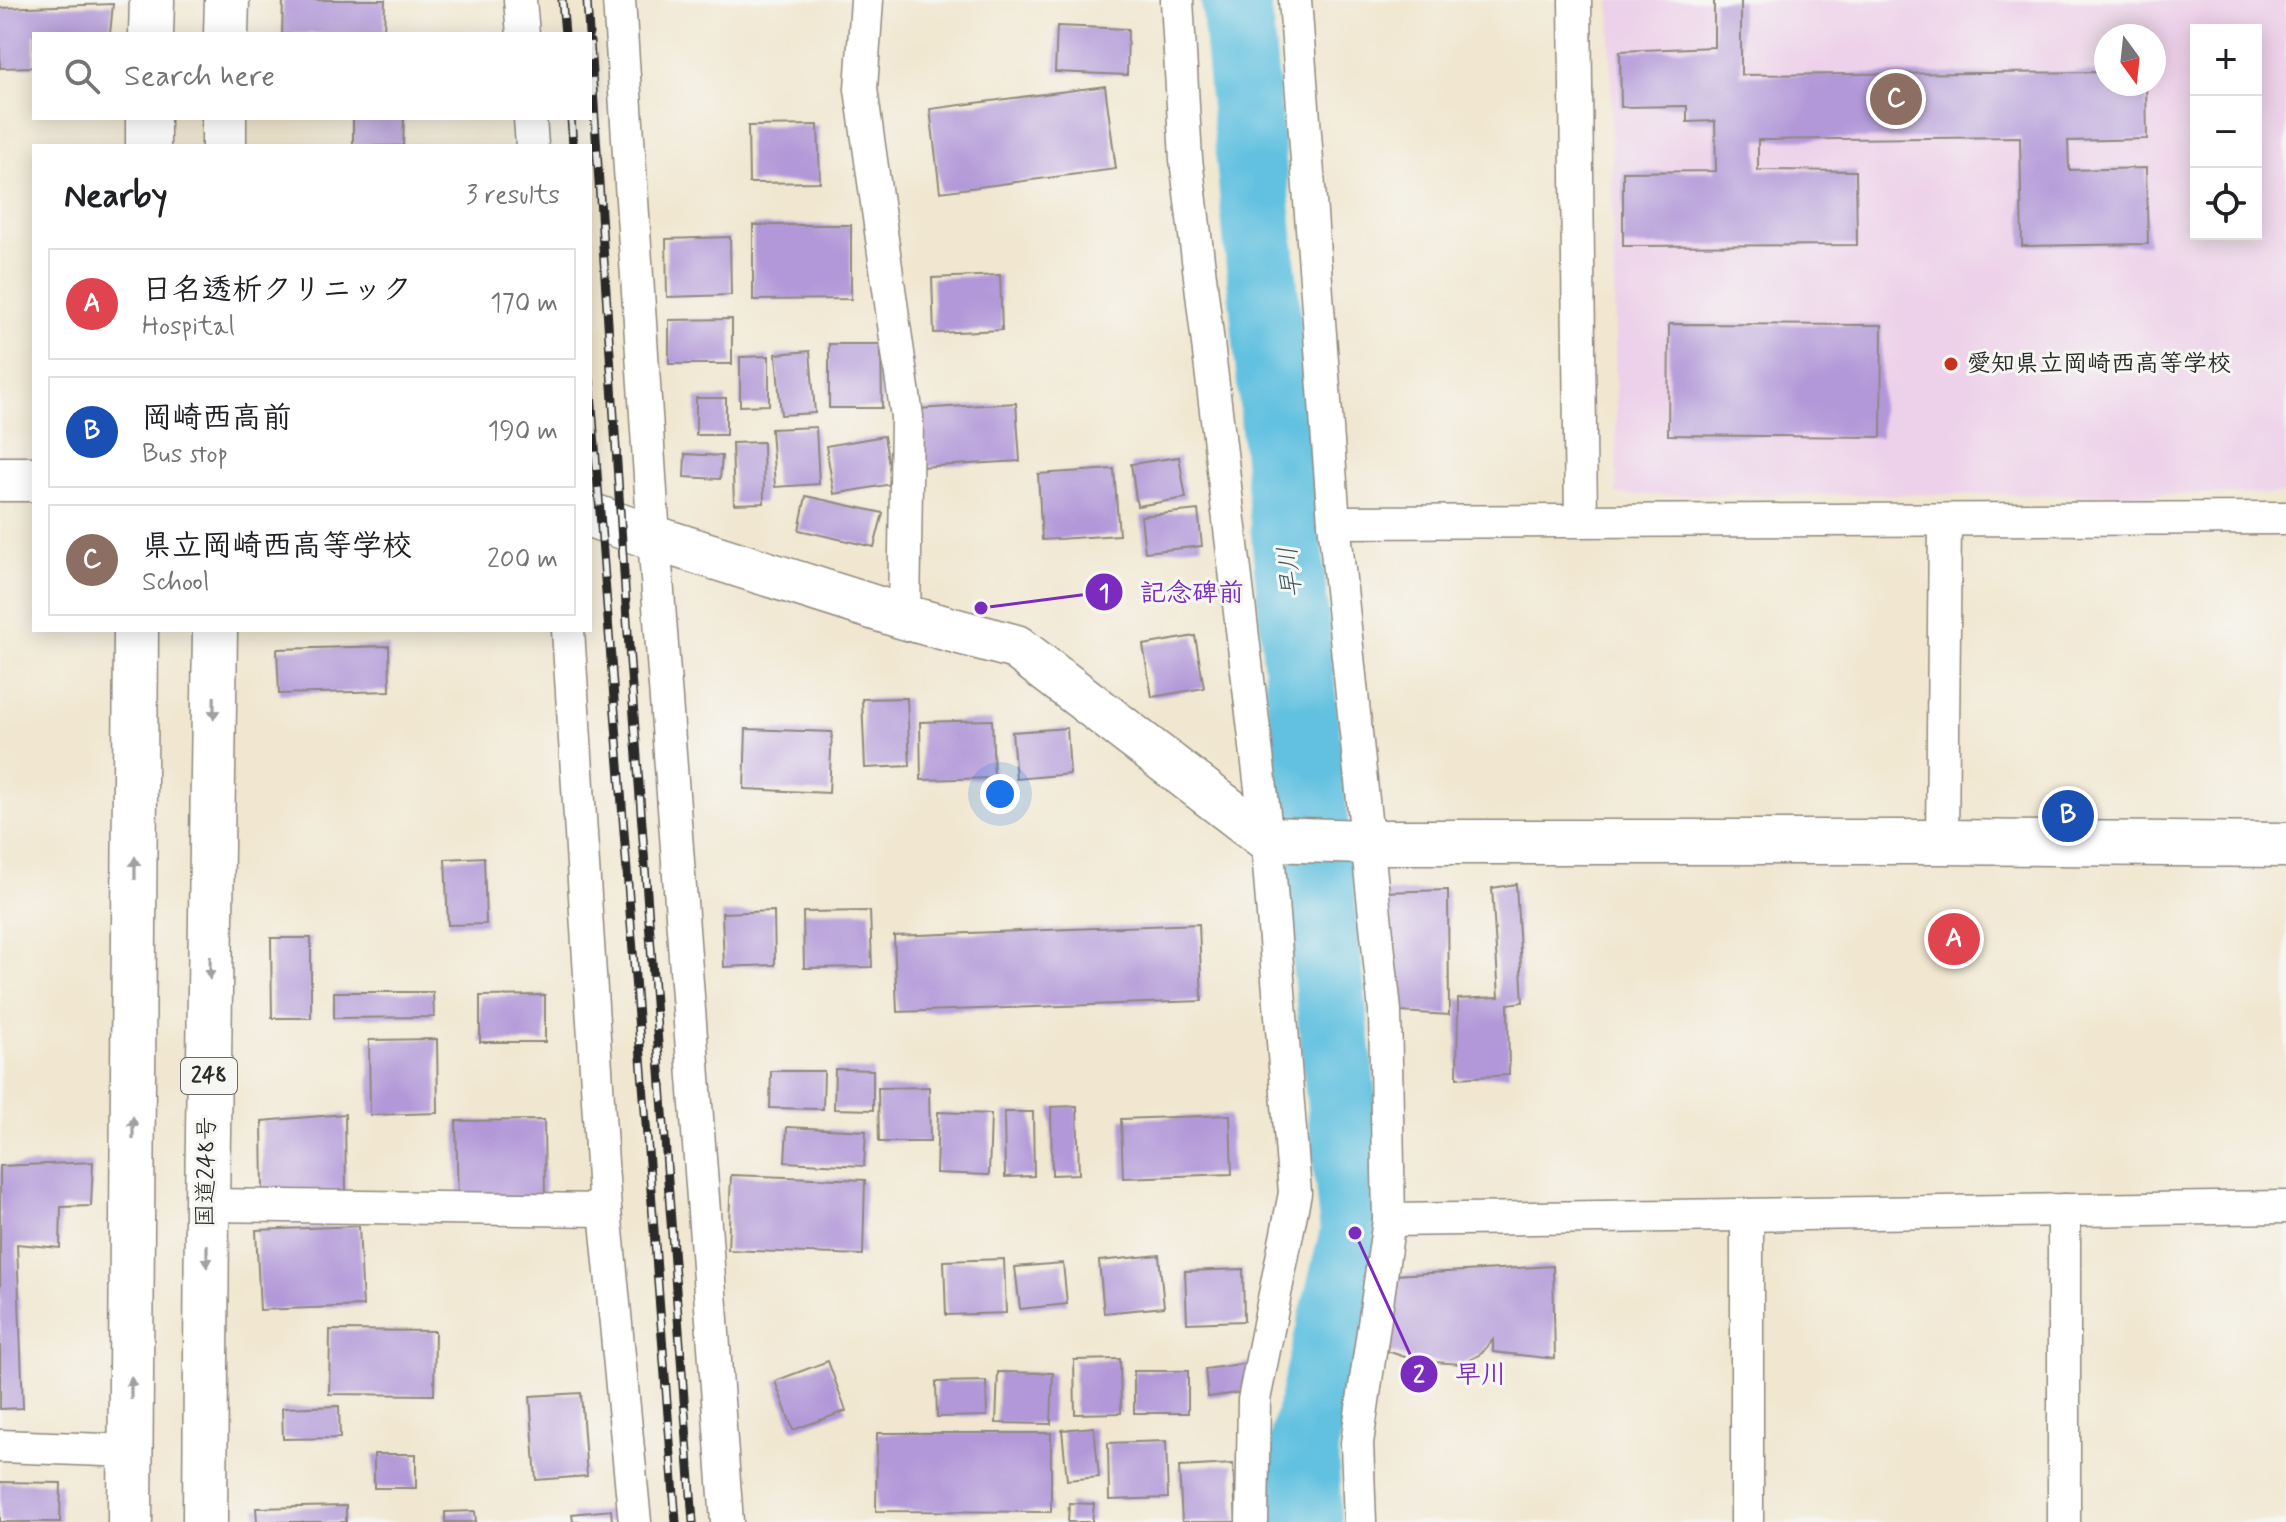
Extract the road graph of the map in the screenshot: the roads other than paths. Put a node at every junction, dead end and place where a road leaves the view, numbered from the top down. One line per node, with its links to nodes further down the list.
1 (152, 0): 9 (main road)
2 (227, 0): 10 (main road)
3 (520, 0): 11 (street)
4 (619, 0): 25 (street)
5 (867, 0): 26 (street)
6 (1177, 0): 30 (street)
7 (1295, 0): 24 (street)
8 (1575, 0): 23 (street)
9 (151, 32)
10 (226, 32)
11 (523, 32)
12 (148, 120): 15 (main road)
13 (224, 120): 16 (main road)
14 (530, 120): 17 (street)
15 (148, 144)
16 (224, 144)
17 (532, 144)
18 (0, 479): 19 (main road)
19 (32, 479)
20 (592, 516): 25 (main road)
21 (2286, 518): 22 (street)
22 (1945, 520): 23 (street); 32 (street)
23 (1581, 521): 24 (street)
24 (1334, 522): 31 (street)
25 (654, 538): 26 (main road); 45 (street)
26 (904, 617): 30 (main road)
27 (136, 632): 41 (main road, one-way to 27)
28 (215, 632): 34 (main road, 国道248号 / 248, one-way to 34)
29 (568, 632): 36 (street)
30 (1267, 839): 31 (main road); 46 (street)
31 (1366, 842): 32 (main road); 39 (street)
32 (1942, 842): 33 (main road)
33 (2286, 845)
34 (207, 1205): 36 (street); 43 (main road, 国道248号 / 248, one-way to 43)
35 (2286, 1207): 37 (street)
36 (605, 1210): 44 (street)
37 (2064, 1210): 38 (street); 49 (street)
38 (1747, 1215): 39 (street); 48 (street)
39 (1389, 1220): 47 (street)
40 (0, 1446): 41 (street)
41 (131, 1451): 42 (main road)
42 (130, 1522)
43 (205, 1522)
44 (635, 1522)
45 (727, 1522)
46 (1252, 1522)
47 (1360, 1522)
48 (1747, 1522)
49 (2064, 1522)

